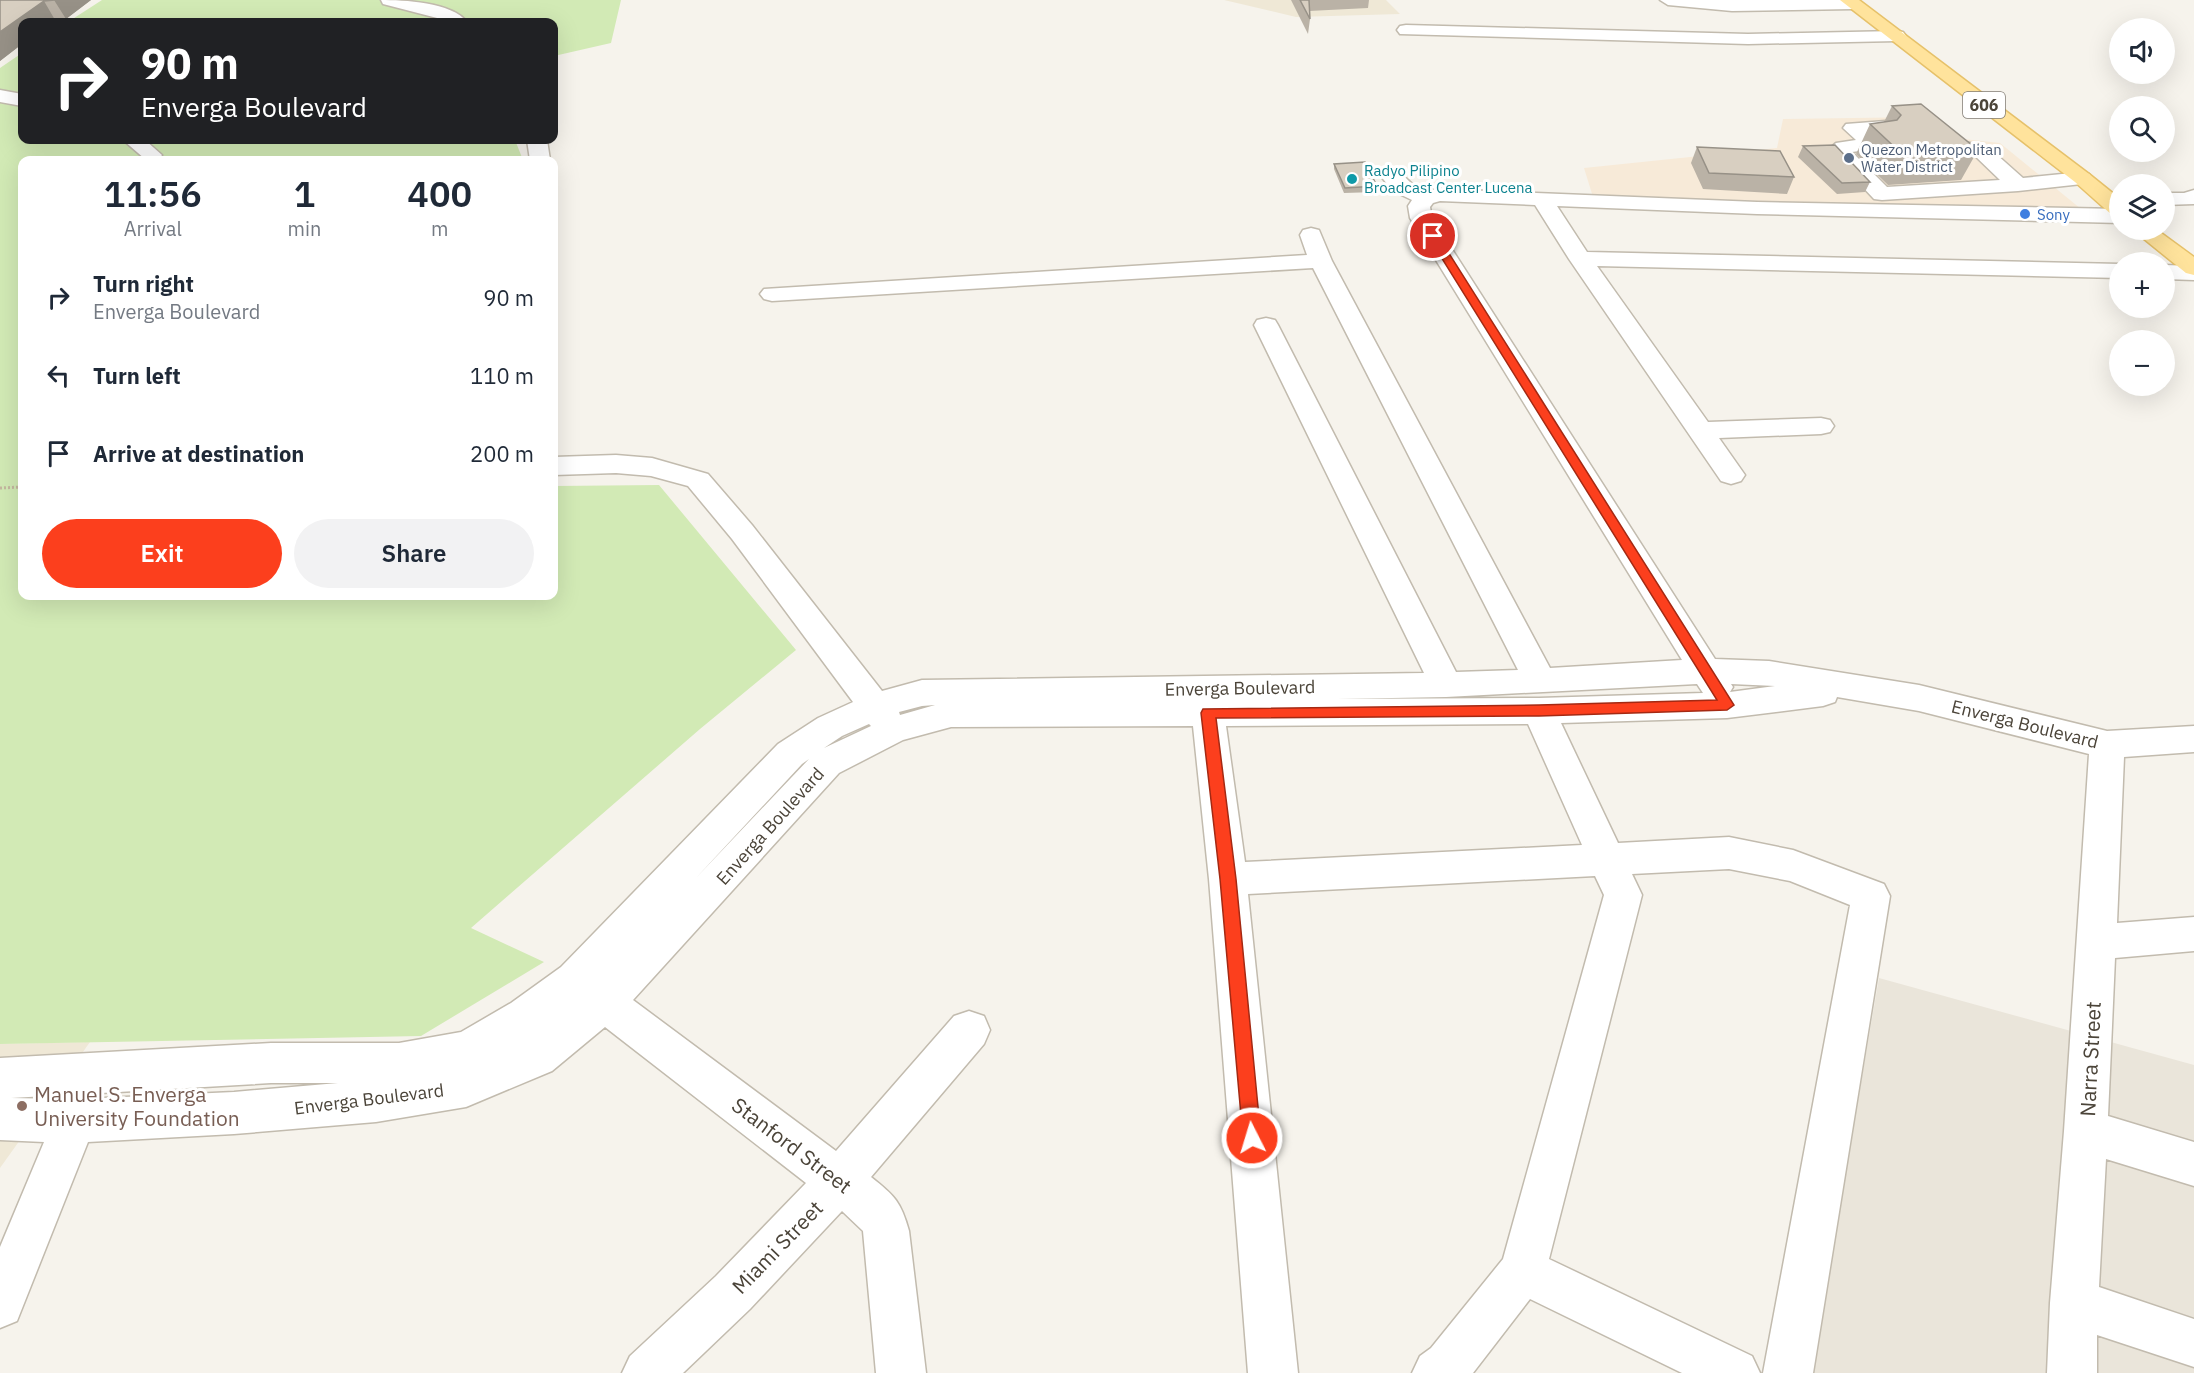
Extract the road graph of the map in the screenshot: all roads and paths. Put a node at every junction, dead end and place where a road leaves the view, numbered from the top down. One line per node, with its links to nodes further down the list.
1 (389, 0): 4 (street)
2 (1668, 0): 3 (street)
3 (1851, 2): 6 (main road, 606)
4 (452, 18)
5 (1406, 30): 6 (street)
6 (1897, 36): 13 (main road, 606)
7 (0, 96): 8 (street)
8 (18, 99)
9 (1936, 142): 14 (street); 15 (street); 15 (street)
10 (138, 144): 11 (street)
11 (152, 155)
12 (1389, 174): 17 (street)
13 (2082, 178): 14 (street); 20 (main road, 606)
14 (2018, 185): 15 (street)
15 (1985, 186)
16 (2194, 196): 18 (street)
17 (1426, 198): 19 (street); 38 (street)
18 (2175, 199)
19 (1542, 200): 21 (street); 24 (street)
20 (2109, 201)
21 (2109, 207)
22 (1311, 235): 25 (street)
23 (2157, 240): 26 (main road)
24 (1580, 259): 27 (street); 33 (street)
25 (1321, 261): 30 (street); 41 (street)
26 (2194, 268)
27 (2109, 271)
28 (2175, 272): 29 (street)
29 (2194, 273)
30 (772, 294)
31 (1266, 325): 39 (street)
32 (1821, 426): 33 (street)
33 (1700, 431): 35 (street)
34 (558, 466): 44 (street)
35 (1731, 475)
36 (18, 487): 37 (path)
37 (0, 488)
38 (1706, 671): 40 (street, Enverga Boulevard); 41 (street, Enverga Boulevard); 42 (street)
39 (1446, 685): 41 (street, Enverga Boulevard); 44 (street, Enverga Boulevard)
40 (1857, 690): 42 (street, Enverga Boulevard); 46 (street, Enverga Boulevard)
41 (1539, 696): 42 (street, Enverga Boulevard); 43 (street, Enverga Boulevard); 47 (street)
42 (1727, 705)
43 (1208, 713): 44 (street, Enverga Boulevard); 48 (street)
44 (884, 718): 51 (street, Enverga Boulevard)
45 (2194, 739): 46 (street, Enverga Boulevard)
46 (2107, 745): 50 (street, Narra Street)
47 (1607, 861): 48 (street); 60 (street); 69 (street)
48 (1228, 879): 66 (street)
49 (2194, 934): 50 (street)
50 (2096, 942): 57 (street, Narra Street)
51 (590, 991): 53 (street, Enverga Boulevard); 56 (street, Enverga Boulevard); 59 (street, Stanford Street)
52 (969, 1030): 59 (street, Miami Street)
53 (94, 1074): 54 (street, Enverga Boulevard); 56 (street)
54 (0, 1078)
55 (0, 1119): 56 (street, Enverga Boulevard)
56 (76, 1121): 62 (street)
57 (2086, 1131): 58 (street); 61 (street, Narra Street)
58 (2194, 1164)
59 (840, 1181): 64 (street, Miami Street); 65 (street, Stanford Street)
60 (1523, 1271): 67 (street); 68 (street)
61 (2074, 1303): 63 (street); 70 (street, Narra Street)
62 (0, 1304)
63 (2194, 1343)
64 (647, 1373)
65 (901, 1373)
66 (1273, 1373)
67 (1437, 1373)
68 (1735, 1373)
69 (1788, 1373)
70 (2072, 1373)

